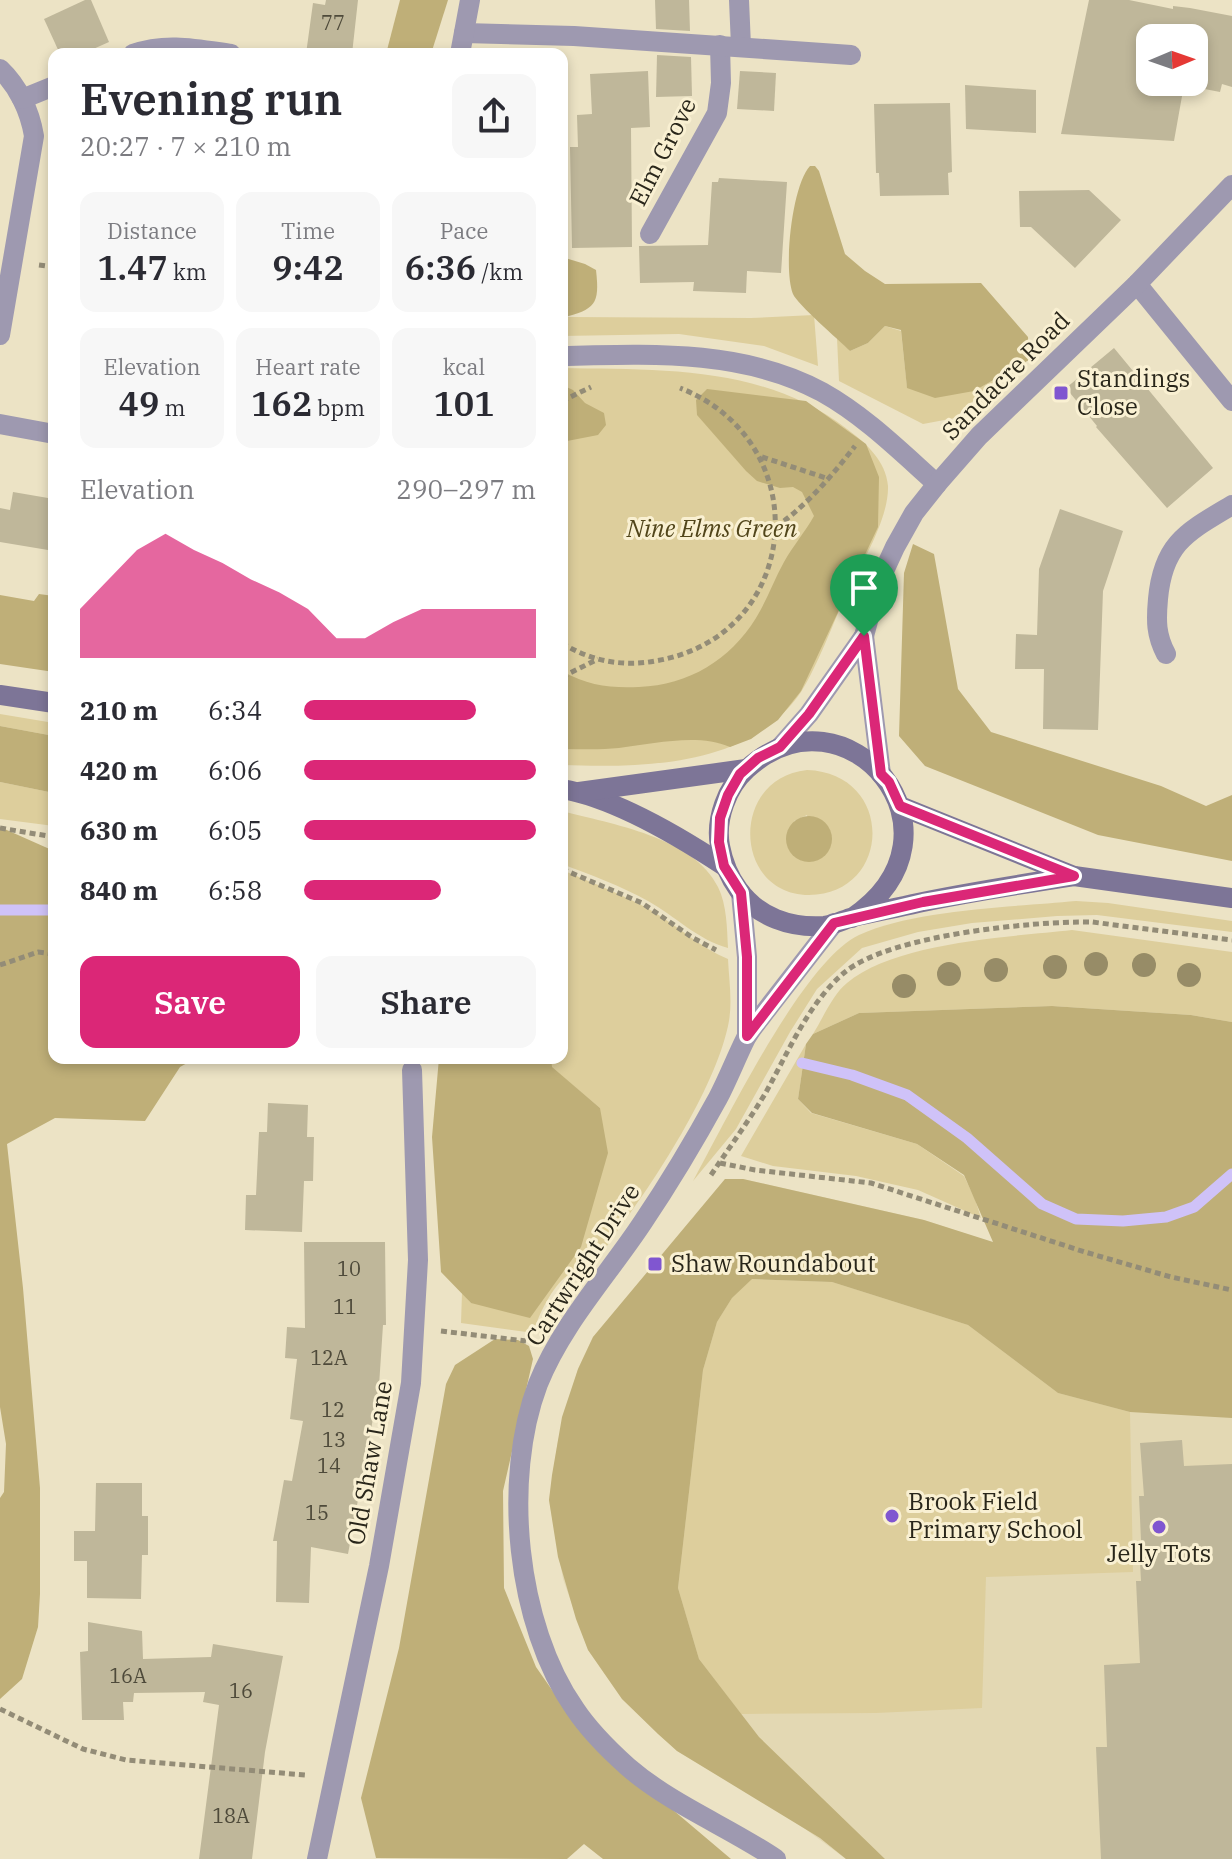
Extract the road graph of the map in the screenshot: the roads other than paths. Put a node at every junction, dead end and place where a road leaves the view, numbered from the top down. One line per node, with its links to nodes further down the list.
1 (470, 0): 3 (street)
2 (739, 0): 5 (street)
3 (462, 44): 4 (street)
4 (720, 45): 5 (street); 13 (street, Elm Grove)
5 (741, 46): 8 (street)
6 (149, 48): 7 (street)
7 (184, 48)
8 (851, 55)
9 (0, 69): 11 (street)
10 (48, 88): 11 (street)
11 (22, 99): 15 (street)
12 (1232, 185): 14 (street, Sandacre Road)
13 (650, 234)
14 (1137, 284): 17 (street); 20 (street, Sandacre Road)
15 (0, 335)
16 (568, 356): 20 (street)
17 (1232, 401)
18 (0, 424): 19 (street)
19 (48, 433)
20 (937, 484): 22 (street, Sandacre Road)
21 (1232, 505): 23 (street)
22 (864, 636): 26 (street, Sandacre Road); 28 (street, Sandacre Road)
23 (1166, 654)
24 (0, 695): 25 (main road)
25 (48, 702)
26 (780, 747): 27 (main road); 28 (main road)
27 (746, 769): 29 (main road); 31 (main road)
28 (881, 774): 30 (main road)
29 (571, 790): 31 (main road)
30 (900, 806): 32 (main road); 35 (main road)
31 (724, 866): 33 (main road)
32 (1074, 876): 34 (main road); 35 (main road)
33 (741, 893): 35 (main road); 36 (street, Cartwright Drive)
34 (1232, 898)
35 (843, 920): 36 (street, Cartwright Drive)
36 (747, 1036): 39 (street, Cartwright Drive)
37 (412, 1070): 38 (street, Old Shaw Lane)
38 (317, 1859)
39 (776, 1859)

